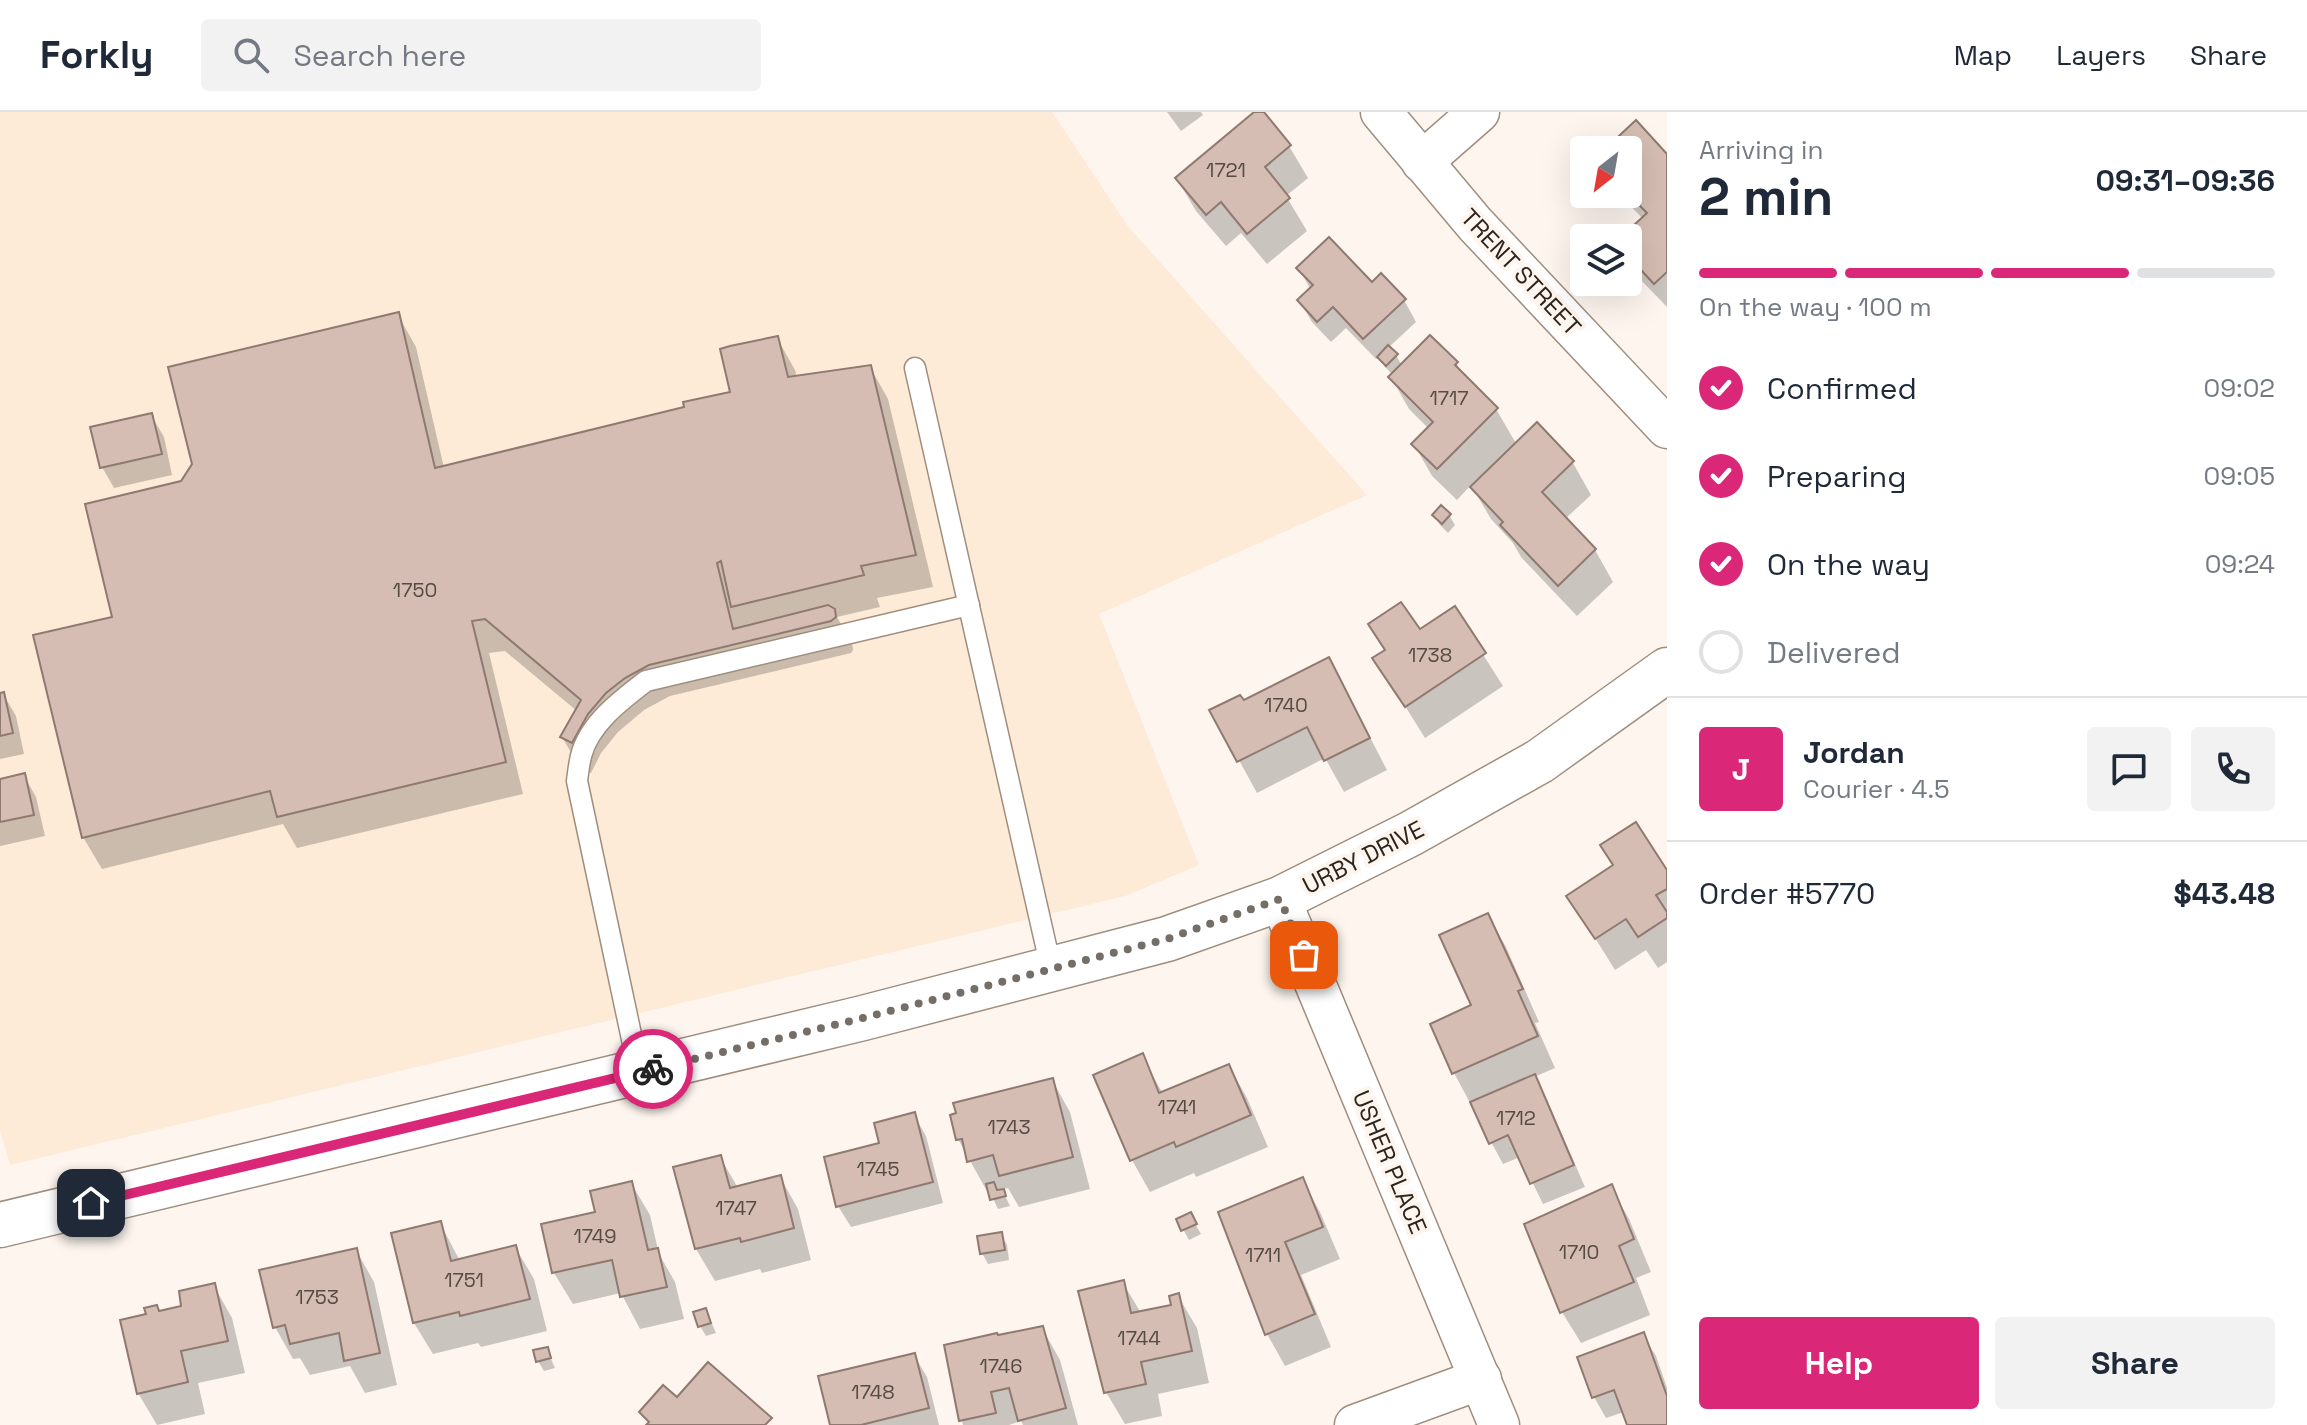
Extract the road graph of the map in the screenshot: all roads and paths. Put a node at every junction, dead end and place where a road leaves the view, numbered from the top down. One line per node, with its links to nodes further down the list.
1 (1381, 112): 3 (street, TRENT STREET)
2 (1479, 112): 3 (street)
3 (1422, 162): 5 (street, TRENT STREET)
4 (915, 368): 6 (lane)
5 (1667, 428)
6 (969, 605): 9 (lane); 10 (lane)
7 (1667, 670): 8 (street, URBY DRIVE)
8 (1280, 899): 9 (street, URBY DRIVE); 12 (street, USHER PLACE)
9 (1051, 968): 10 (street, URBY DRIVE)
10 (639, 1072): 11 (street, URBY DRIVE)
11 (0, 1225)
12 (1481, 1379): 13 (street); 14 (street, USHER PLACE)
13 (1355, 1425)
14 (1499, 1425)

